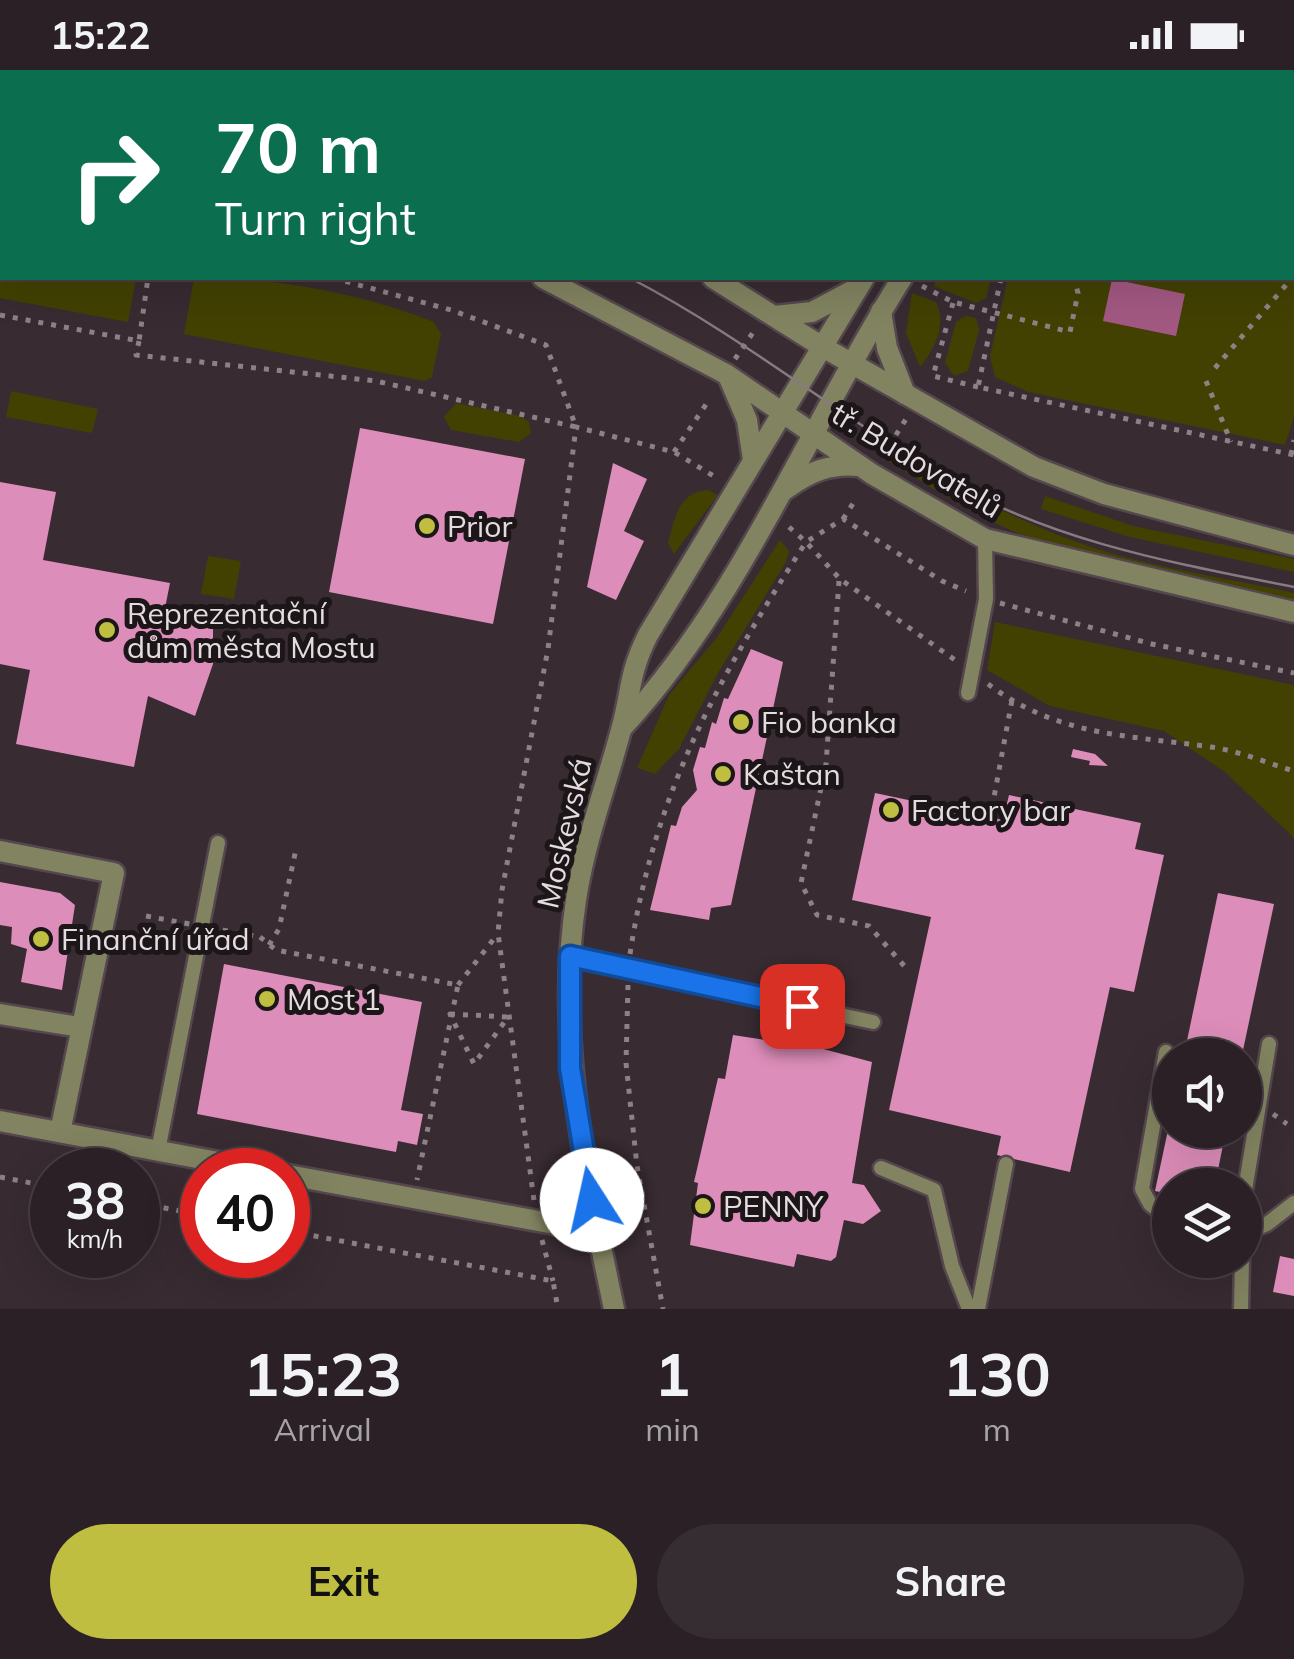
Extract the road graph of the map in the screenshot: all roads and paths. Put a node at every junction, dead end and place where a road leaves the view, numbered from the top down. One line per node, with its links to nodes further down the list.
1 (148, 280): 16 (path)
2 (340, 280): 27 (path)
3 (547, 280): 20 (street, tř. Budovatelů)
4 (716, 280): 15 (street, tř. Budovatelů)
5 (901, 280): 12 (street, Moskevská)
6 (1002, 280): 13 (path)
7 (1075, 280): 13 (path)
8 (1290, 280): 19 (path)
9 (861, 282): 15 (street); 17 (street, Moskevská)
10 (926, 288): 11 (path)
11 (953, 302): 13 (path); 22 (path)
12 (881, 311): 18 (street, Moskevská); 23 (street)
13 (994, 314): 22 (path)
14 (0, 315): 16 (path)
15 (767, 320): 17 (street, tř. Budovatelů); 20 (path)
16 (139, 341): 27 (path)
17 (821, 346): 18 (street, tř. Budovatelů); 25 (street, Moskevská)
18 (851, 362): 23 (street, tř. Budovatelů); 28 (street, Moskevská)
19 (1214, 368)
20 (732, 369): 25 (street, tř. Budovatelů); 34 (street)
21 (1206, 381): 30 (path)
22 (978, 388): 30 (path)
23 (905, 394): 43 (street, tř. Budovatelů)
24 (707, 402): 31 (path)
25 (780, 412): 28 (street, tř. Budovatelů); 34 (street, Moskevská)
26 (906, 419): 33 (path)
27 (576, 427): 31 (path); 58 (path)
28 (814, 434): 35 (street, tř. Budovatelů); 37 (street, Moskevská)
29 (1294, 440): 32 (path)
30 (1232, 442): 32 (path)
31 (674, 452): 36 (path)
32 (1292, 455)
33 (882, 457)
34 (753, 462): 51 (street, Moskevská)
35 (862, 466): 37 (street); 41 (street, tř. Budovatelů)
36 (724, 482)
37 (781, 493): 51 (street, Moskevská)
38 (854, 502): 39 (path)
39 (844, 519): 42 (path); 45 (path)
40 (790, 527): 42 (path)
41 (985, 539): 45 (lane); 46 (street, tř. Budovatelů)
42 (806, 542): 44 (path); 61 (path)
43 (1294, 545)
44 (840, 579): 47 (path); 62 (path)
45 (986, 599): 47 (lane); 48 (path)
46 (1294, 612)
47 (972, 672): 49 (lane); 50 (path)
48 (1294, 673)
49 (968, 693)
50 (1012, 700): 52 (path); 53 (path)
51 (622, 728): 60 (street, Moskevská)
52 (1294, 771)
53 (992, 808)
54 (218, 843): 74 (lane)
55 (296, 849): 59 (path)
56 (0, 852): 68 (street)
57 (146, 916): 59 (path, bridge)
58 (498, 933): 63 (path); 66 (path)
59 (269, 945): 63 (path)
60 (570, 956): 61 (lane); 86 (street, Moskevská)
61 (628, 969): 67 (lane); 92 (path)
62 (908, 969)
63 (458, 985): 65 (path)
64 (0, 1014): 68 (street)
65 (450, 1014): 66 (path); 66 (path); 81 (path)
66 (508, 1017): 84 (path)
67 (874, 1022)
68 (80, 1027): 71 (street)
69 (1269, 1044): 77 (lane)
70 (0, 1121): 71 (street)
71 (60, 1132): 73 (street)
72 (1152, 1132): 83 (lane)
73 (147, 1148)
74 (158, 1148)
75 (1006, 1164): 94 (lane)
76 (881, 1168): 93 (lane)
77 (1249, 1168)
78 (0, 1177): 80 (path)
79 (310, 1179): 81 (street)
80 (30, 1182)
81 (405, 1197): 84 (street)
82 (1294, 1204): 85 (lane)
83 (1152, 1206)
84 (536, 1220): 86 (street); 89 (path)
85 (1262, 1226)
86 (598, 1232): 91 (street, Moskevská)
87 (310, 1235): 89 (path)
88 (1242, 1278): 95 (lane)
89 (553, 1281): 90 (path)
90 (558, 1309)
91 (614, 1309)
92 (663, 1309)
93 (969, 1309)
94 (978, 1309)
95 (1241, 1309)

